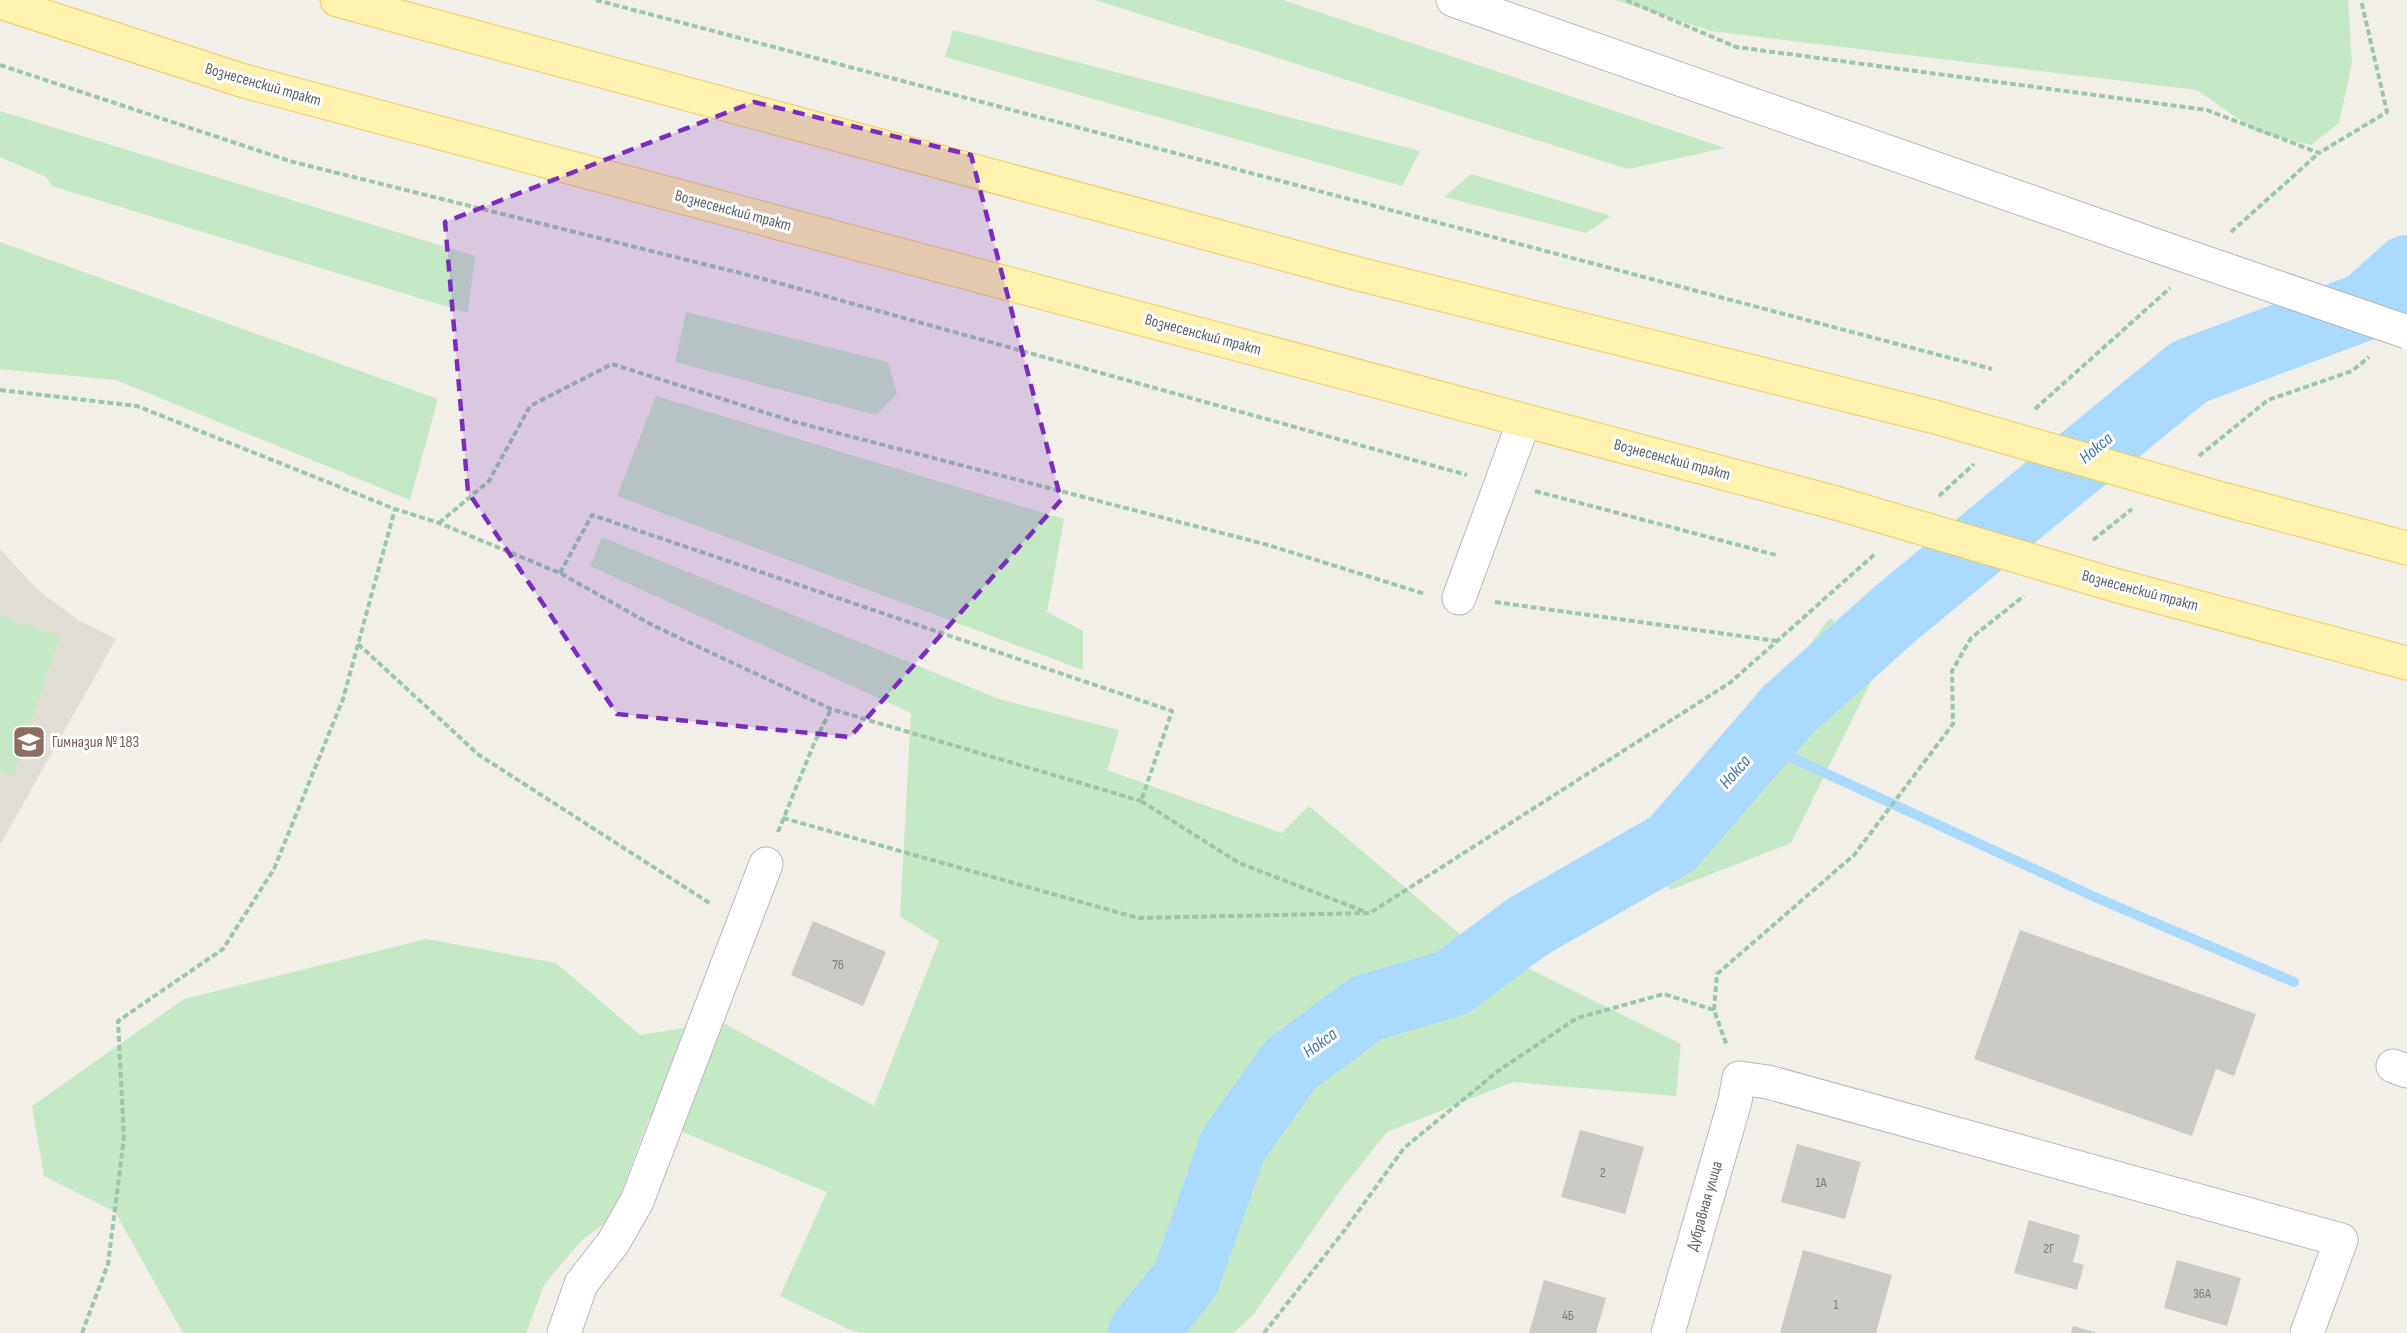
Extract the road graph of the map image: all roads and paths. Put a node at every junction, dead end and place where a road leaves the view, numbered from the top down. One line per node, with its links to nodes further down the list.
1 (337, 0): 22 (main road, bridge)
2 (596, 0): 12 (path)
3 (1453, 0): 11 (street, bridge)
4 (1626, 0): 8 (path)
5 (2361, 0): 8 (path)
6 (0, 2): 15 (main road, Вознесенский тракт)
7 (0, 65): 17 (path)
8 (2319, 153): 9 (path)
9 (2230, 233)
10 (2176, 281): 14 (path)
11 (2407, 332)
12 (1992, 369)
13 (0, 390): 19 (path)
14 (2035, 409)
15 (1524, 421): 17 (street); 28 (main road, Вознесенский тракт, bridge)
16 (1981, 457): 18 (path)
17 (1501, 483): 23 (path); 25 (street)
18 (1937, 497)
19 (395, 509): 20 (path); 27 (path)
20 (439, 523): 24 (path); 25 (path)
21 (1884, 545): 26 (path)
22 (2407, 548)
23 (1776, 555)
24 (560, 573): 29 (path); 30 (path)
25 (1459, 598): 26 (path)
26 (1777, 641): 34 (path)
27 (358, 644): 35 (path); 38 (path)
28 (2407, 663)
29 (831, 709): 30 (path); 31 (path)
30 (1141, 801): 34 (path)
31 (783, 818): 33 (path); 34 (path)
32 (1854, 855): 36 (path)
33 (766, 864): 35 (street)
34 (1370, 913)
35 (743, 924): 39 (street)
36 (1714, 1010): 37 (path); 40 (path)
37 (1739, 1078): 41 (street, Дубравная улица); 42 (street)
38 (82, 1333)
39 (564, 1333)
40 (1264, 1333)
41 (1668, 1333)
42 (2307, 1333)

